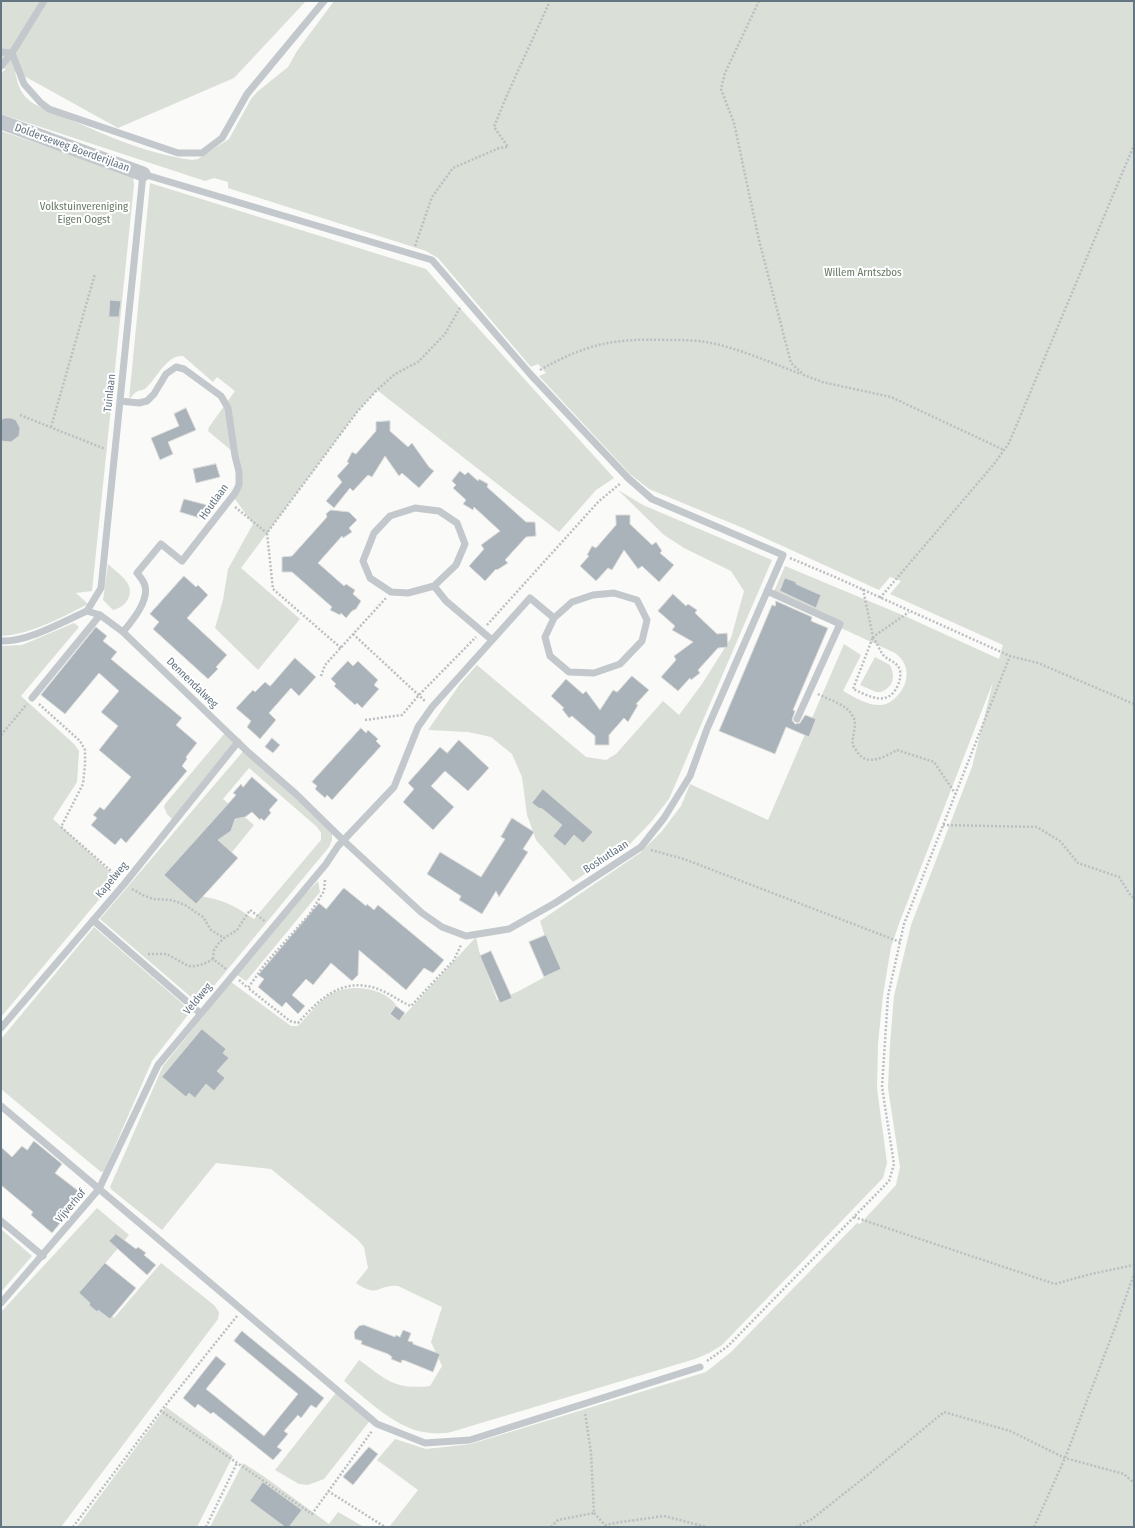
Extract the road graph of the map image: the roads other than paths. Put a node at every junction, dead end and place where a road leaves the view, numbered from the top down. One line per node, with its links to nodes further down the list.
1 (44, 1): 4 (lane)
2 (324, 1): 4 (lane)
3 (1, 52): 4 (lane)
4 (12, 53): 5 (lane)
5 (1, 66)
6 (1, 122): 7 (street, Dolderseweg Boerderijlaan)
7 (143, 174): 8 (lane, Tuinlaan); 10 (lane, Boshutlaan)
8 (120, 401): 11 (lane, Tuinlaan); 14 (lane, Houtlaan)
9 (434, 586): 9 (lane); 15 (lane)
10 (767, 591): 18 (lane); 20 (lane, Boshutlaan)
11 (87, 611): 12 (lane, Dennendalweg); 16 (lane)
12 (100, 615): 14 (lane, Dennendalweg); 17 (lane)
13 (554, 618): 13 (lane); 15 (lane, Veldweg)
14 (123, 632): 19 (lane, Dennendalweg)
15 (492, 640): 20 (lane, Veldweg)
16 (1, 641)
17 (32, 698)
18 (797, 719)
19 (238, 742): 20 (lane, Dennendalweg); 21 (lane, Kapelweg)
20 (344, 841): 22 (lane, Veldweg)
21 (93, 920): 22 (lane); 23 (lane, Kapelweg)
22 (200, 1013): 25 (lane, Veldweg)
23 (1, 1028)
24 (1, 1106): 25 (lane, Vijverhof)
25 (99, 1189): 27 (lane, Vijverhof); 29 (lane)
26 (1, 1221): 27 (lane)
27 (42, 1256): 28 (lane, Vijverhof)
28 (1, 1303)
29 (700, 1366)

